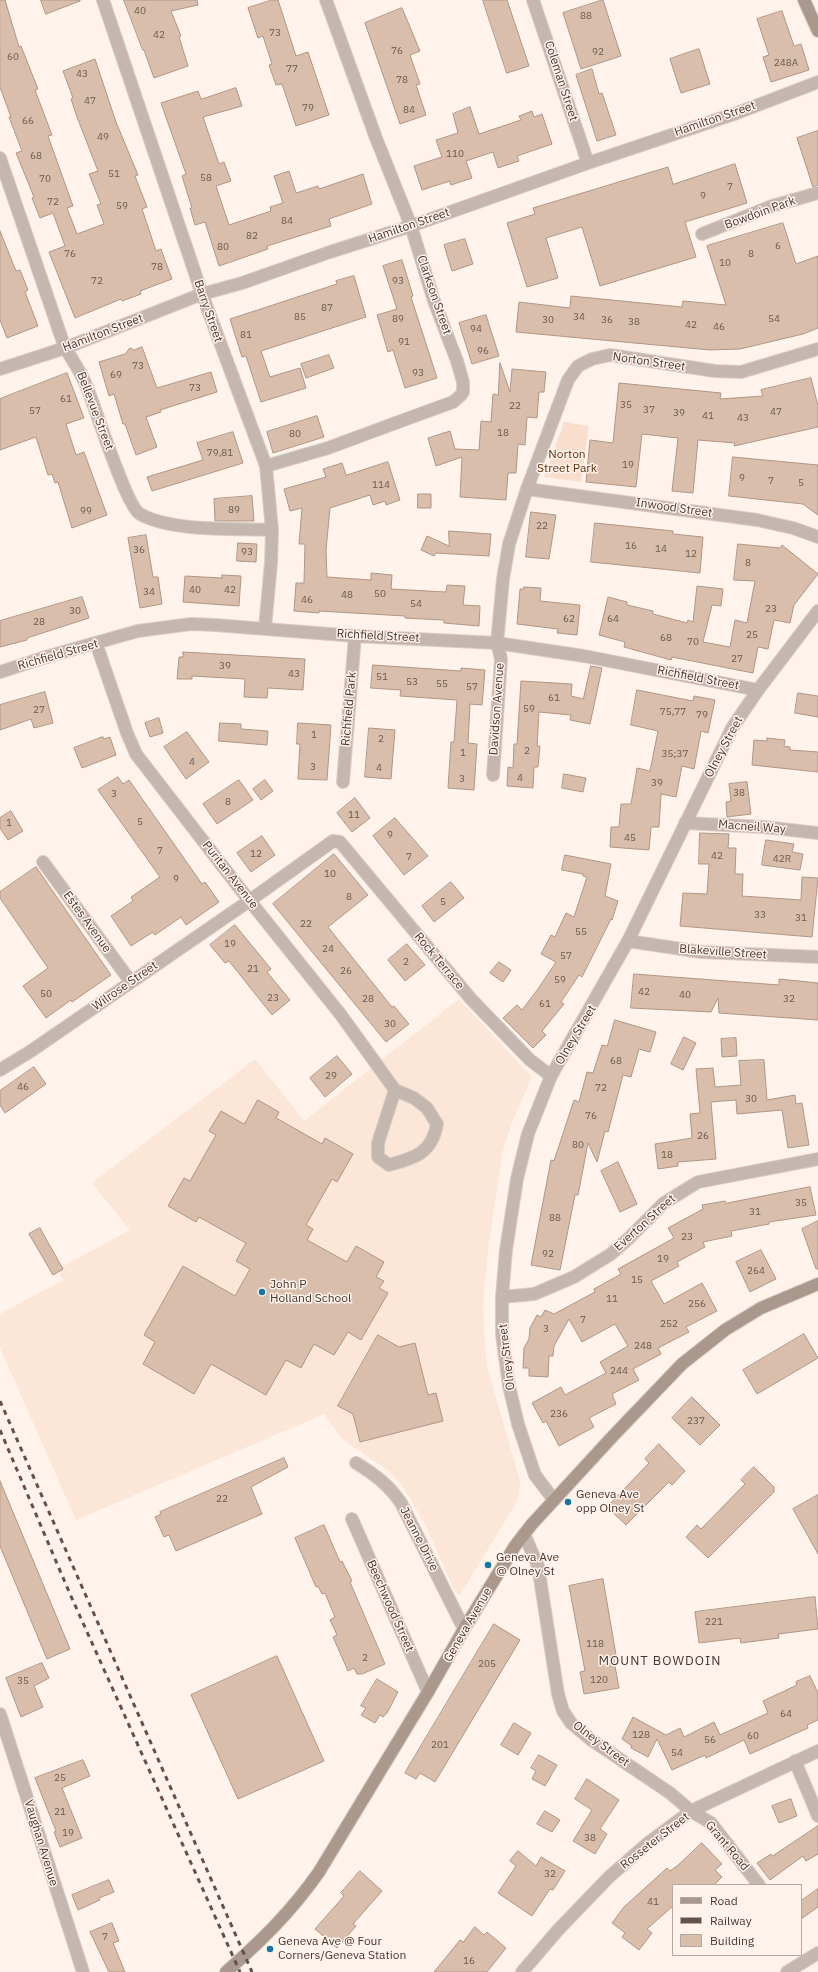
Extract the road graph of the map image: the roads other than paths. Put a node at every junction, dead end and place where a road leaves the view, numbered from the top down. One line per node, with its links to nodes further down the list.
1 (104, 0): 12 (street, Barry Street)
2 (326, 0): 10 (street, Clarkson Street)
3 (533, 0): 8 (street, Coleman Street)
4 (804, 0): 5 (main road)
5 (818, 31)
6 (818, 82): 8 (street, Hamilton Street)
7 (0, 158): 13 (street, Bellevue Street)
8 (588, 163): 10 (street, Hamilton Street)
9 (818, 193): 11 (street, Bowdoin Park)
10 (411, 226): 12 (street, Hamilton Street); 16 (street, Clarkson Street)
11 (702, 234)
12 (202, 294): 13 (street, Hamilton Street); 16 (street, Barry Street)
13 (65, 348): 15 (street, Hamilton Street); 18 (street, Bellevue Street)
14 (818, 349): 17 (street, Norton Street)
15 (0, 369)
16 (266, 466): 18 (street, Barry Street)
17 (527, 489): 19 (street, Inwood Street); 24 (street, Norton Street)
18 (272, 530): 21 (street, Barry Street)
19 (818, 537)
20 (818, 611): 26 (street, Olney Street)
21 (265, 628): 22 (street, Richfield Street); 23 (street, Richfield Street)
22 (355, 636): 24 (street, Richfield Street); 28 (street, Richfield Park)
23 (96, 643): 25 (street, Richfield Street); 33 (street, Puritan Avenue)
24 (497, 643): 26 (street, Richfield Street); 27 (street, Davidson Avenue)
25 (0, 672)
26 (758, 690): 29 (street, Olney Street)
27 (493, 775)
28 (343, 782)
29 (685, 823): 30 (street, Macneil Way); 34 (street, Olney Street)
30 (818, 833)
31 (333, 841): 33 (street, Wilrose Street); 38 (street, Rock Terrace)
32 (44, 862): 36 (street, Estes Avenue)
33 (249, 901): 36 (street, Wilrose Street); 39 (street, Puritan Avenue)
34 (628, 941): 35 (street, Blakeville Street); 38 (street, Olney Street)
35 (818, 956)
36 (131, 982): 37 (street, Wilrose Street)
37 (0, 1070)
38 (551, 1076): 42 (street, Olney Street)
39 (395, 1090): 39 (street)
40 (818, 1159): 42 (street, Everton Street)
41 (818, 1284): 44 (main road, Geneva Avenue)
42 (502, 1297): 44 (street, Olney Street)
43 (356, 1462): 47 (street, Jeanne Drive)
44 (554, 1500): 46 (main road, Geneva Avenue)
45 (352, 1519): 48 (street, Beechwood Street)
46 (524, 1534): 47 (main road, Geneva Avenue); 52 (street, Olney Street)
47 (464, 1629): 48 (main road, Geneva Avenue)
48 (428, 1692): 57 (main road, Geneva Avenue)
49 (0, 1714): 56 (street, Vaughan Avenue)
50 (818, 1751): 51 (street, Rosseter Street)
51 (796, 1761): 52 (street, Rosseter Street); 53 (street)
52 (692, 1811): 54 (street, Grant Road); 58 (street, Rosseter Street)
53 (818, 1816)
54 (759, 1884)
55 (818, 1953): 59 (street)
56 (83, 1972)
57 (226, 1972)
58 (522, 1972)
59 (787, 1972)

